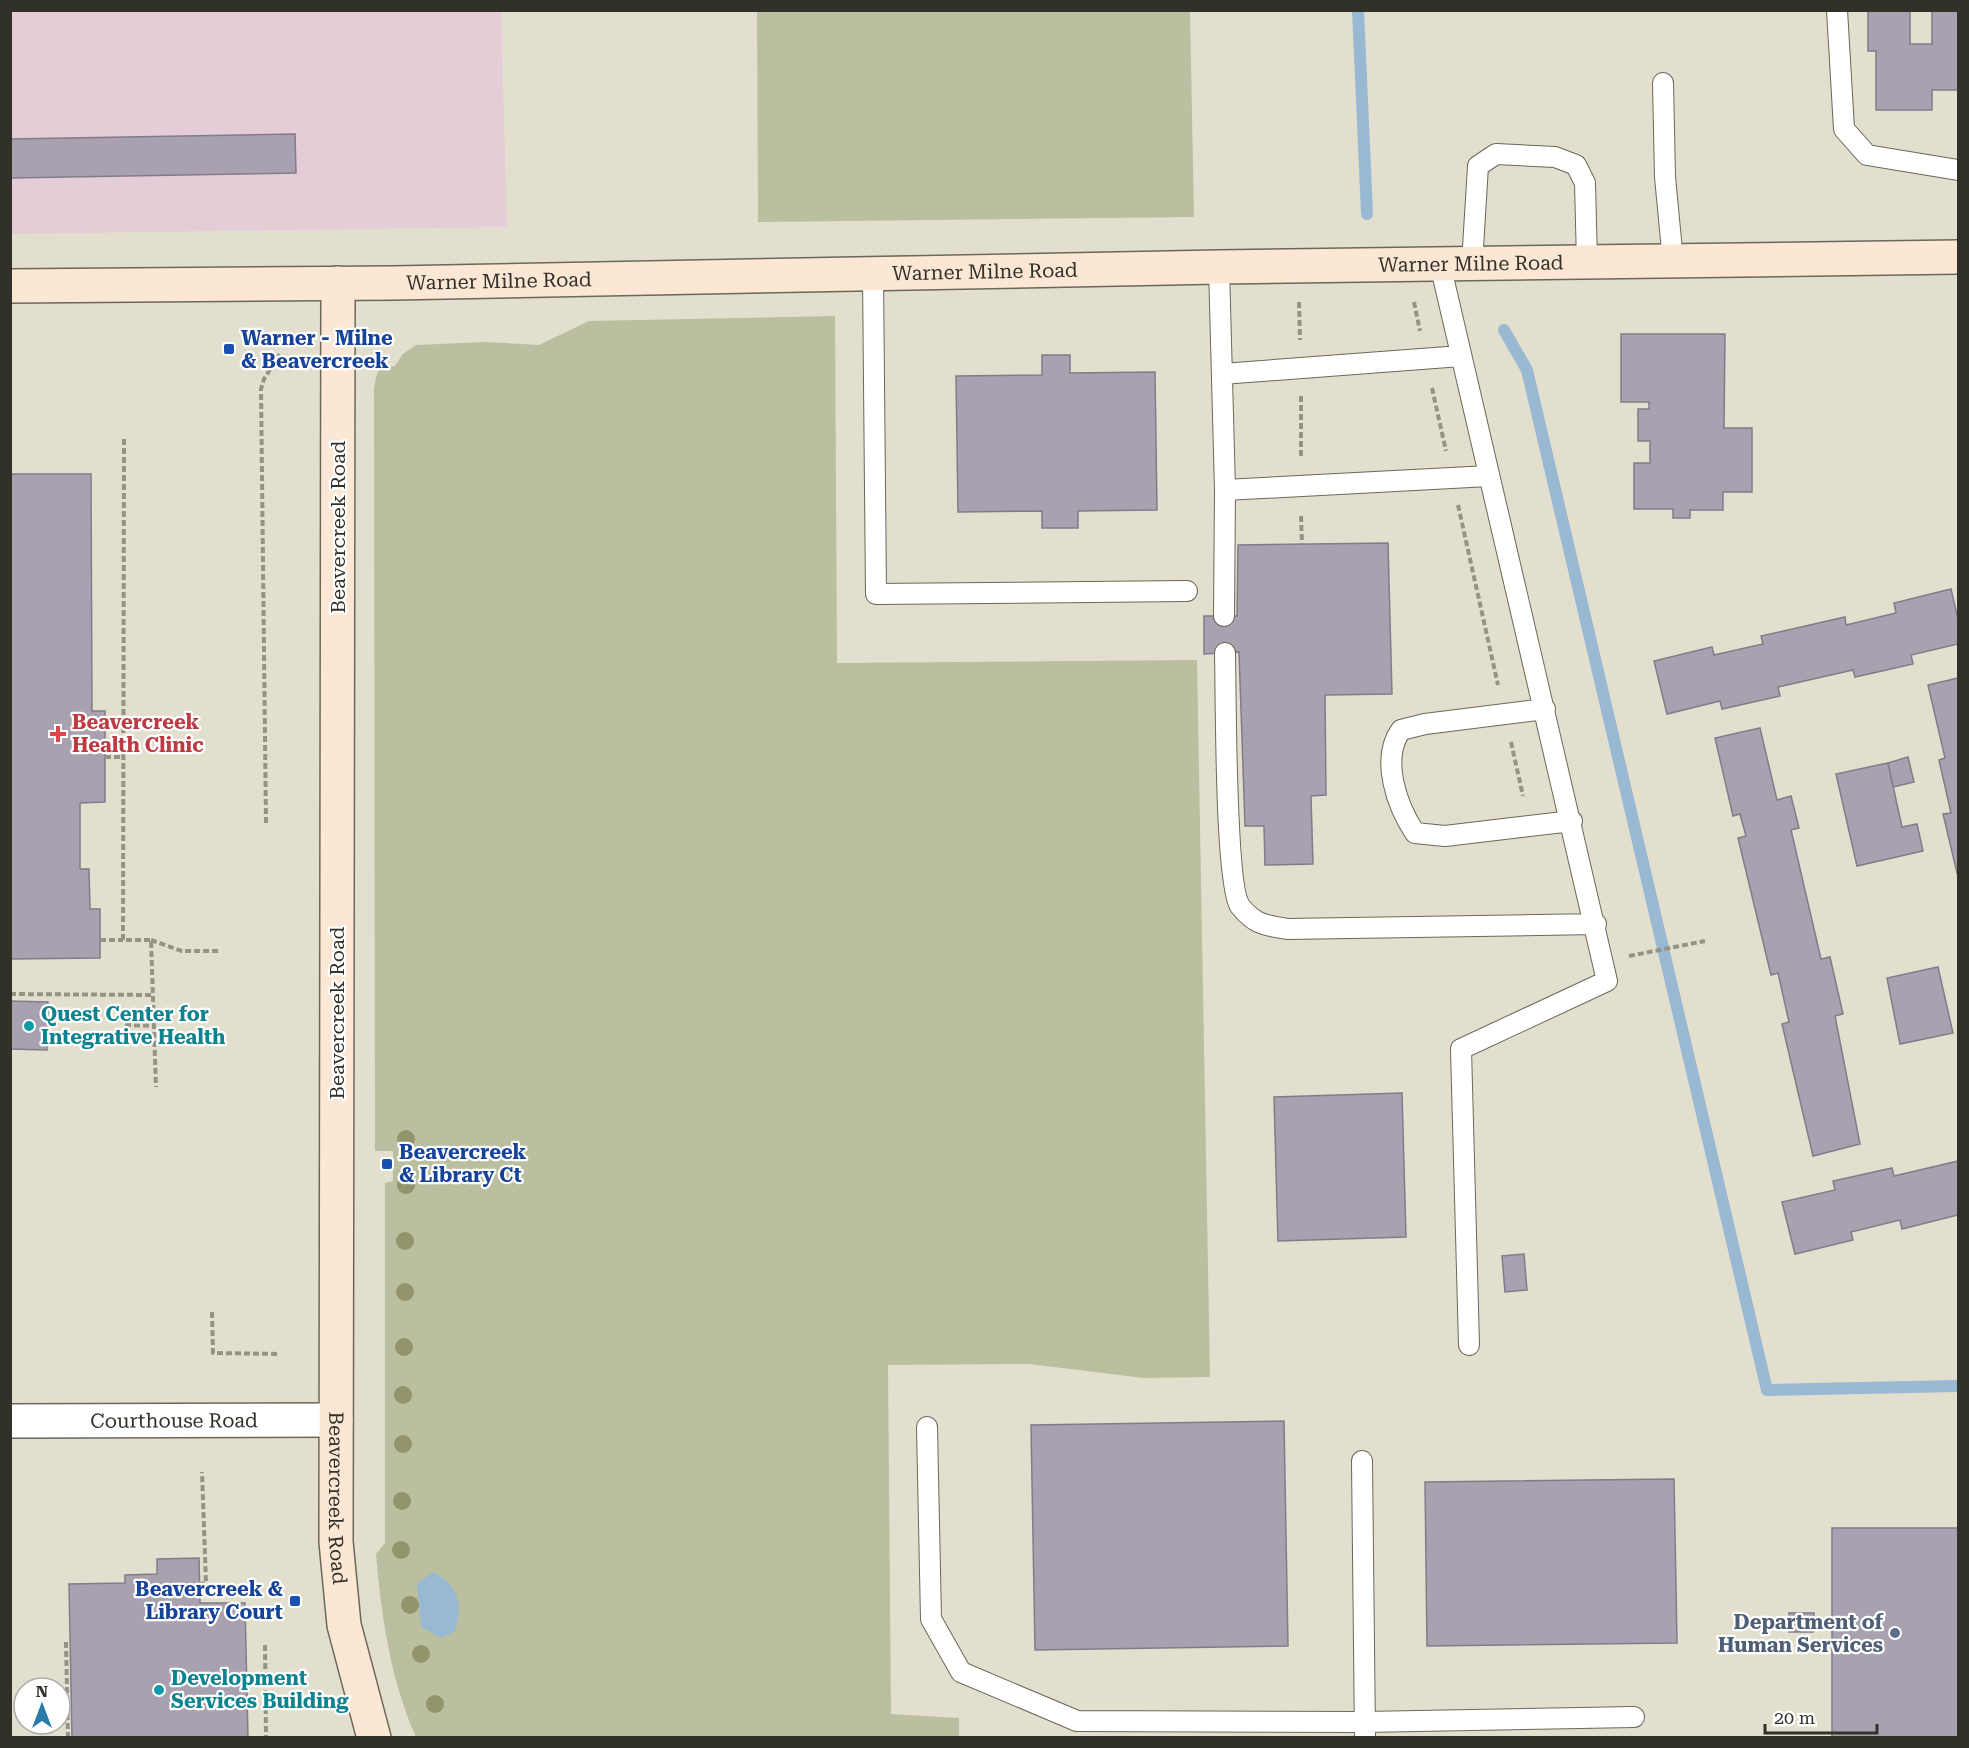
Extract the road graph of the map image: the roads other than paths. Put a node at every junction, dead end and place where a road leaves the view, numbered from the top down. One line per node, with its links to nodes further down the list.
1 (1837, 10): 3 (lane)
2 (1663, 83): 5 (lane)
3 (1959, 170)
4 (1959, 257): 5 (main road, Warner Milne Road)
5 (1674, 261): 6 (main road, Warner Milne Road)
6 (1587, 262): 8 (main road, Warner Milne Road); 8 (lane)
7 (1440, 264): 8 (main road, Warner Milne Road); 9 (main road, Warner Milne Road); 13 (lane)
8 (1472, 264)
9 (1219, 267): 10 (main road, Warner Milne Road); 14 (lane)
10 (873, 274): 11 (main road, Warner Milne Road); 17 (lane)
11 (338, 283): 12 (main road, Warner Milne Road); 25 (main road, Beavercreek Road)
12 (10, 286)
13 (1461, 356): 14 (lane); 15 (lane)
14 (1222, 374): 16 (lane)
15 (1489, 476): 16 (lane); 20 (lane)
16 (1225, 490): 18 (lane)
17 (1187, 591)
18 (1224, 616)
19 (1225, 653): 22 (lane)
20 (1545, 709): 21 (lane); 21 (lane)
21 (1572, 821): 22 (lane)
22 (1596, 924): 23 (lane)
23 (1469, 1345)
24 (10, 1420): 25 (street, Courthouse Road)
25 (336, 1420): 30 (main road, Beavercreek Road)
26 (927, 1427): 29 (lane)
27 (1362, 1461): 29 (lane)
28 (1634, 1717): 29 (lane)
29 (1364, 1730)
30 (374, 1737)

